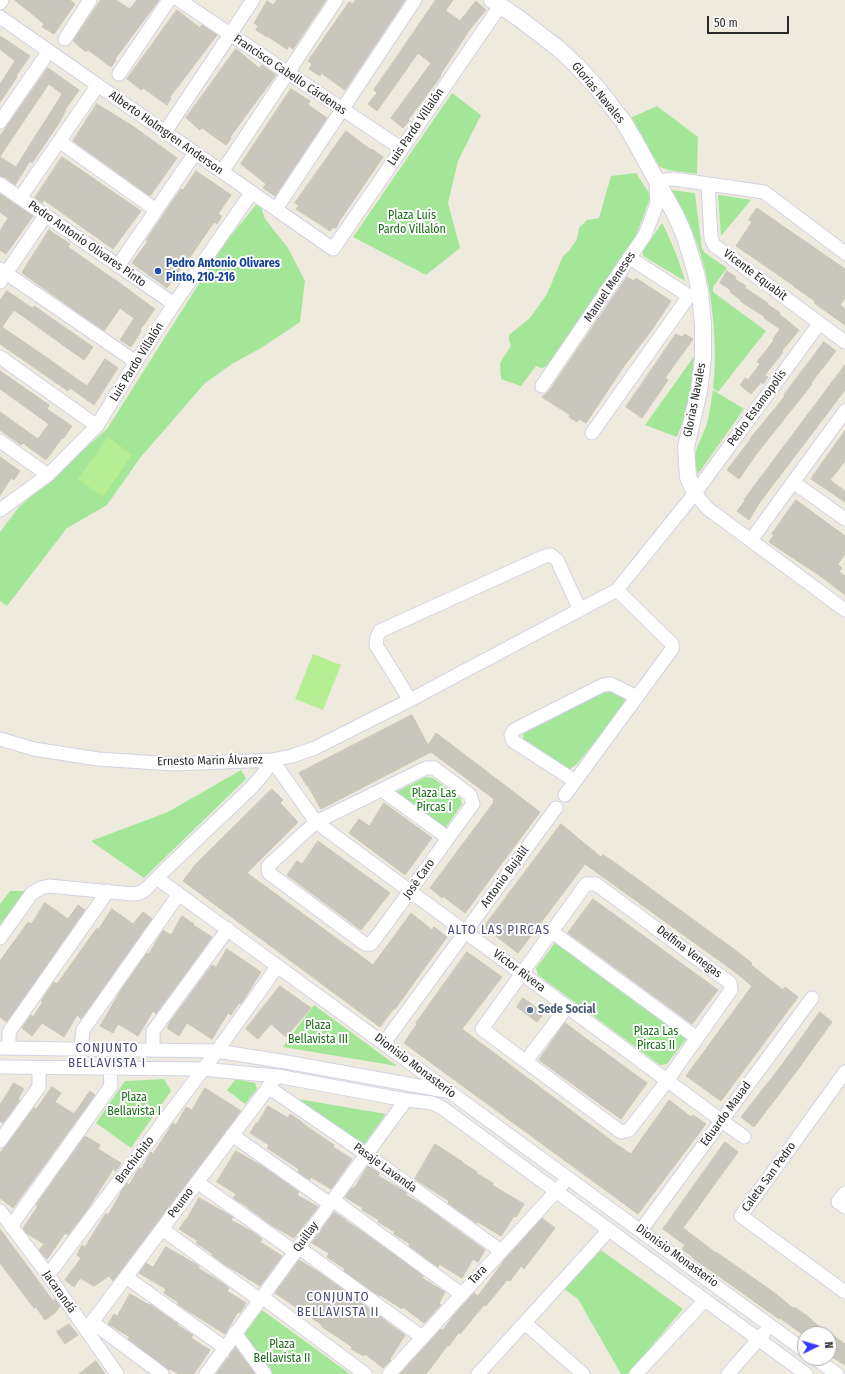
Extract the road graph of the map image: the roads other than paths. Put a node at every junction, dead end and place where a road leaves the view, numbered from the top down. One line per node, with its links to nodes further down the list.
1 (2, 0): 8 (street)
2 (90, 0): 12 (street)
3 (169, 0): 15 (street)
4 (179, 0): 11 (street, Francisco Cabello Cárdenas)
5 (253, 0): 11 (street)
6 (336, 0): 14 (street)
7 (415, 0): 17 (street)
8 (0, 3)
9 (496, 3): 21 (street, Luis Pardo Villalón); 24 (street, Glorias Navales)
10 (0, 17): 13 (street, Alberto Holmgren Anderson)
11 (230, 34): 14 (street, Francisco Cabello Cárdenas); 19 (street)
12 (65, 39)
13 (49, 51): 16 (street, Alberto Holmgren Anderson); 18 (street)
14 (288, 73): 17 (street, Francisco Cabello Cárdenas); 23 (street)
15 (119, 74)
16 (98, 85): 19 (street, Alberto Holmgren Anderson); 20 (street)
17 (342, 109): 21 (street, Francisco Cabello Cárdenas); 29 (street)
18 (0, 122)
19 (165, 132): 22 (street, Alberto Holmgren Anderson)
20 (60, 141): 28 (street); 30 (street)
21 (402, 149): 32 (street, Luis Pardo Villalón)
22 (195, 153): 23 (street, Alberto Holmgren Anderson); 30 (street)
23 (222, 172): 27 (street, Alberto Holmgren Anderson)
24 (656, 181): 26 (street); 34 (street, Manuel Meneses); 37 (street, Glorias Navales)
25 (0, 184): 28 (street, Pedro Antonio Olivares Pinto)
26 (708, 184): 33 (street); 39 (street, Vicente Equabit)
27 (252, 192): 29 (street, Alberto Holmgren Anderson); 38 (street, Luis Pardo Villalón)
28 (20, 198): 31 (street, Pedro Antonio Olivares Pinto)
29 (276, 209): 32 (street, Alberto Holmgren Anderson)
30 (156, 210): 35 (street)
31 (45, 216): 35 (street, Pedro Antonio Olivares Pinto); 36 (street)
32 (332, 249)
33 (845, 253)
34 (630, 258): 37 (street); 43 (street, Manuel Meneses)
35 (118, 266): 38 (street, Pedro Antonio Olivares Pinto)
36 (2, 275): 42 (street)
37 (694, 294): 46 (street); 50 (street, Glorias Navales)
38 (174, 304): 42 (street, Luis Pardo Villalón)
39 (819, 324): 40 (street, Vicente Equabit); 50 (street, Pedro Estamopolis)
40 (845, 342)
41 (0, 357): 45 (street)
42 (136, 362): 45 (street, Luis Pardo Villalón)
43 (542, 386)
44 (845, 410): 49 (street)
45 (97, 426): 48 (street, Luis Pardo Villalón)
46 (592, 433)
47 (0, 441): 48 (street)
48 (48, 475): 51 (street, Luis Pardo Villalón)
49 (793, 482): 52 (street); 53 (street)
50 (695, 493): 53 (street, Glorias Navales); 54 (street, Pedro Estamopolis)
51 (0, 510)
52 (845, 519)
53 (751, 540): 56 (street, Glorias Navales)
54 (617, 590): 55 (street, Ernesto Marín Álvarez); 57 (street)
55 (580, 610): 58 (street, Ernesto Marín Álvarez); 58 (street)
56 (845, 610)
57 (637, 697): 61 (street); 61 (street)
58 (410, 700): 60 (street, Ernesto Marín Álvarez)
59 (0, 740): 60 (street, Ernesto Marín Álvarez)
60 (272, 760): 65 (street, Victor Rivera); 67 (street)
61 (575, 782): 63 (street)
62 (382, 790): 65 (street, José Caro); 66 (street); 66 (street, José Caro)
63 (565, 795)
64 (556, 808): 72 (street, Antonio Bujalil)
65 (316, 822): 68 (street, Victor Rivera); 68 (street, José Caro)
66 (448, 838): 68 (street, José Caro)
67 (158, 879): 69 (street); 70 (street, Dionisio Monasterio)
68 (410, 891): 72 (street, Victor Rivera)
69 (108, 892): 74 (street); 81 (street)
70 (180, 894): 71 (street, Dionisio Monasterio); 82 (street)
71 (228, 929): 75 (street, Dionisio Monasterio); 83 (street)
72 (465, 932): 76 (street, Victor Rivera); 80 (street, Antonio Bujalil)
73 (551, 932): 76 (street, Delfina Venegas); 79 (street); 79 (street, Delfina Venegas)
74 (0, 938)
75 (277, 967): 80 (street, Dionisio Monasterio); 84 (street, Brachichito)
76 (521, 973): 78 (street, Victor Rivera); 85 (street, Delfina Venegas)
77 (812, 998): 96 (street, Eduardo Mauad)
78 (567, 1007): 85 (street); 92 (street, Victor Rivera)
79 (697, 1038): 92 (street, Delfina Venegas)
80 (384, 1043): 94 (street, Dionisio Monasterio)
81 (4, 1048): 82 (street)
82 (81, 1049): 83 (street)
83 (153, 1050): 84 (street)
84 (216, 1051): 89 (street, Brachichito); 94 (street)
85 (526, 1061): 92 (street, Delfina Venegas)
86 (0, 1068): 87 (street, Dionisio Monasterio)
87 (39, 1068): 88 (street, Dionisio Monasterio); 99 (street)
88 (110, 1068): 89 (street, Dionisio Monasterio); 108 (street)
89 (202, 1069): 91 (street, Dionisio Monasterio); 114 (street, Brachichito)
90 (845, 1072): 116 (street, Caleta San Pedro)
91 (277, 1076): 93 (street, Peumo); 95 (street, Dionisio Monasterio)
92 (667, 1080): 96 (street, Victor Rivera)
93 (268, 1087): 97 (street, Peumo); 100 (street, Pasaje Lavanda)
94 (449, 1092): 101 (street, Dionisio Monasterio)
95 (406, 1100): 100 (street, Quillay); 103 (street, Dionisio Monasterio)
96 (722, 1120): 98 (street, Victor Rivera); 111 (street, Eduardo Mauad)
97 (232, 1135): 102 (street, Peumo); 105 (street)
98 (744, 1137)
99 (0, 1141)
100 (366, 1154): 105 (street, Quillay); 113 (street, Pasaje Lavanda)
101 (568, 1178): 103 (street, Tara); 111 (street, Dionisio Monasterio)
102 (197, 1182): 109 (street, Peumo); 112 (street)
103 (556, 1191): 110 (street, Dionisio Monasterio); 113 (street, Tara)
104 (845, 1193): 106 (street)
105 (331, 1202): 112 (street, Quillay); 117 (street)
106 (845, 1207)
107 (0, 1211): 108 (street, Jacarandá)
108 (11, 1226): 114 (street, Jacarandá)
109 (162, 1229): 115 (street, Peumo); 118 (street)
110 (609, 1230): 119 (street, Dionisio Monasterio); 120 (street)
111 (641, 1230): 122 (street, Dionisio Monasterio)
112 (296, 1249): 118 (street, Quillay); 124 (street)
113 (501, 1251): 117 (street, Tara)
114 (48, 1275): 121 (street, Jacarandá)
115 (126, 1277): 121 (street, Peumo); 127 (street)
116 (845, 1292)
117 (461, 1294): 124 (street, Tara)
118 (261, 1298): 123 (street, Quillay); 134 (street)
119 (704, 1300): 125 (street, Dionisio Monasterio); 137 (street)
120 (525, 1323): 129 (street); 136 (street)
121 (89, 1326): 130 (street, Jacarandá); 131 (street)
122 (771, 1326): 125 (street); 126 (street, Dionisio Monasterio)
123 (235, 1333): 127 (street, Quillay); 133 (street)
124 (422, 1337): 135 (street, Tara)
125 (758, 1340): 138 (street); 139 (street, Dionisio Monasterio)
126 (797, 1345)
127 (225, 1348): 132 (street, Quillay)
128 (826, 1366): 140 (street)
129 (485, 1372)
130 (117, 1374)
131 (162, 1374)
132 (206, 1374)
133 (265, 1374)
134 (365, 1374)
135 (389, 1374)
136 (583, 1374)
137 (636, 1374)
138 (728, 1374)
139 (806, 1374)
140 (837, 1374)

